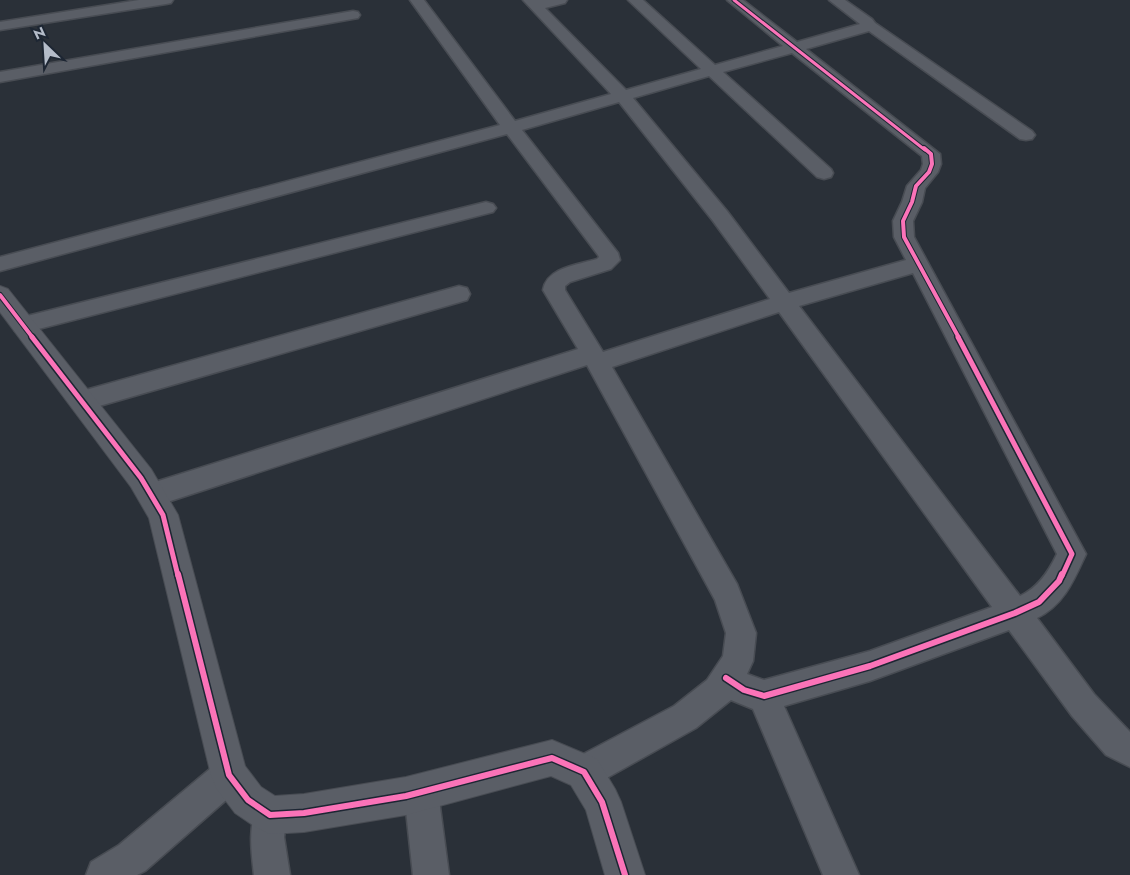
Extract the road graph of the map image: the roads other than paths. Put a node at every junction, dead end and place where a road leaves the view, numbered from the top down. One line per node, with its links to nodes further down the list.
1 (166, 0): 9 (street)
2 (417, 0): 15 (street)
3 (560, 0): 7 (street)
4 (635, 0): 12 (street)
5 (734, 0): 11 (street)
6 (836, 0): 10 (street)
7 (532, 3): 14 (street)
8 (353, 15): 13 (street)
9 (0, 26)
10 (868, 26): 11 (street); 16 (street)
11 (795, 48): 12 (street); 20 (street)
12 (713, 71): 14 (street); 17 (street)
13 (0, 77)
14 (623, 97): 15 (street); 23 (street)
15 (511, 128): 19 (street); 25 (street)
16 (1026, 135)
17 (824, 173)
18 (486, 208): 24 (street)
19 (0, 264)
20 (918, 264): 23 (street); 28 (street)
21 (458, 294): 26 (street)
22 (0, 295): 24 (street)
23 (785, 302): 25 (street); 28 (street)
24 (23, 325): 26 (street)
25 (595, 358): 27 (street); 29 (street)
26 (82, 401): 27 (street)
27 (152, 495): 33 (street)
28 (1015, 613): 30 (street); 31 (street)
29 (726, 678): 30 (street); 32 (street)
30 (764, 696): 40 (street)
31 (1130, 751)
32 (584, 772): 34 (street); 39 (street)
33 (229, 775): 35 (street); 36 (street)
34 (421, 792): 35 (street); 38 (street)
35 (270, 815): 37 (street)
36 (104, 875)
37 (272, 875)
38 (432, 875)
39 (625, 875)
40 (841, 875)

